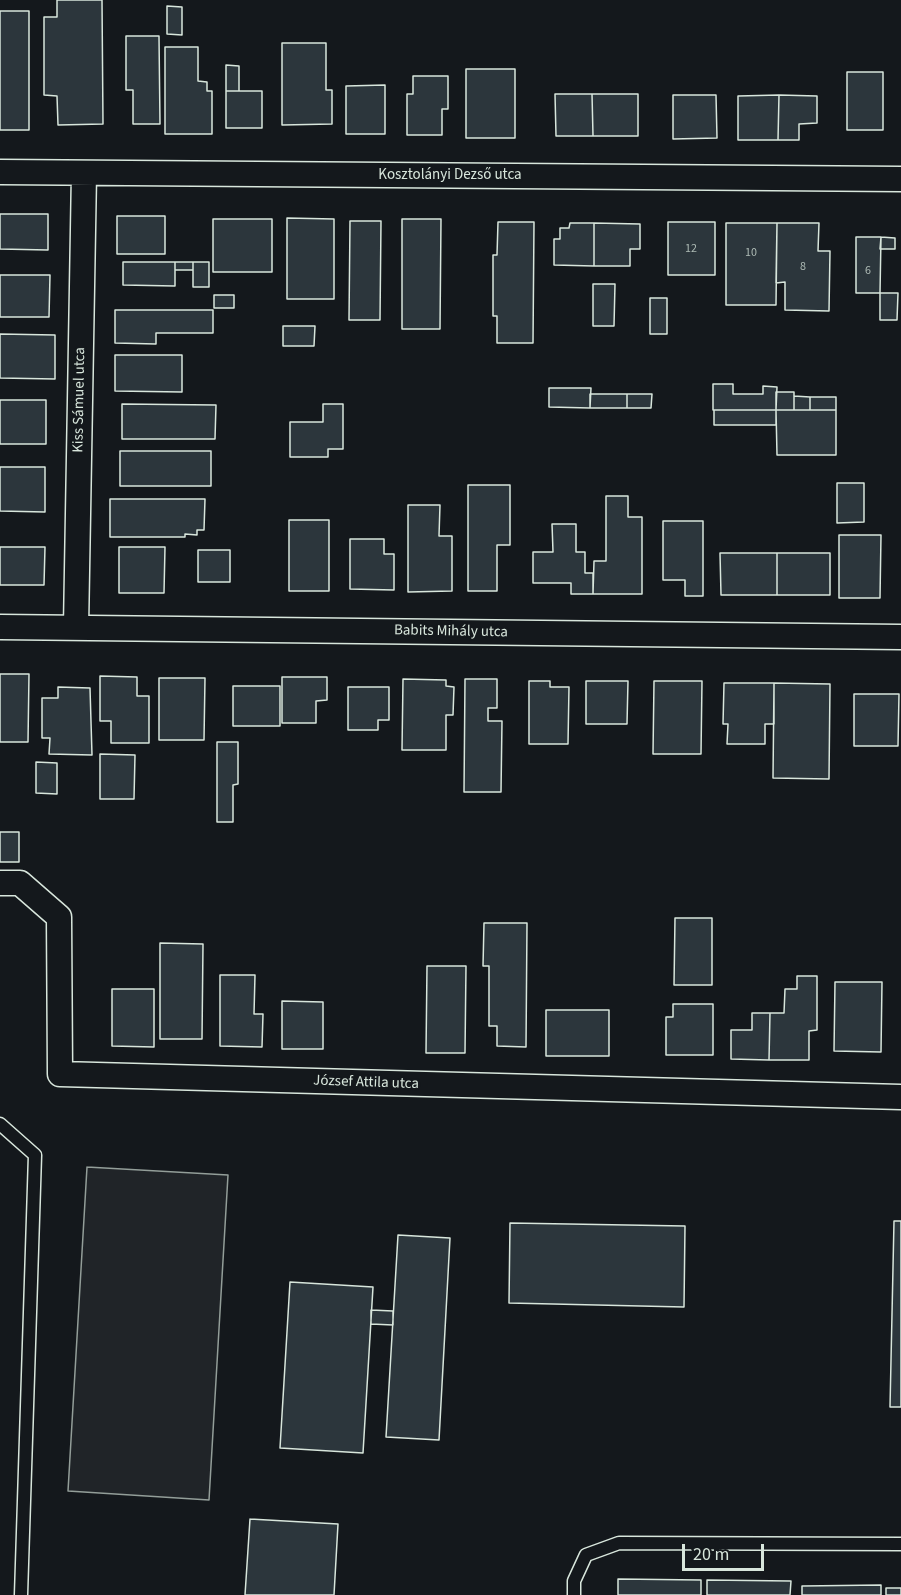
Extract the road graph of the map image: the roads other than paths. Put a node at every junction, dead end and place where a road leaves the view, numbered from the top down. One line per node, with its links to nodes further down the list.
1 (0, 172): 2 (street, Kosztolányi Dezső utca)
2 (84, 173): 3 (street, Kosztolányi Dezső utca); 5 (street, Kiss Sámuel utca)
3 (901, 179)
4 (0, 627): 5 (street, Babits Mihály utca)
5 (76, 627): 6 (street, Babits Mihály utca)
6 (901, 637)
7 (0, 883): 8 (street, József Attila utca)
8 (901, 1097)
9 (0, 1124): 11 (lane)
10 (901, 1544): 12 (lane)
11 (21, 1595)
12 (574, 1595)

